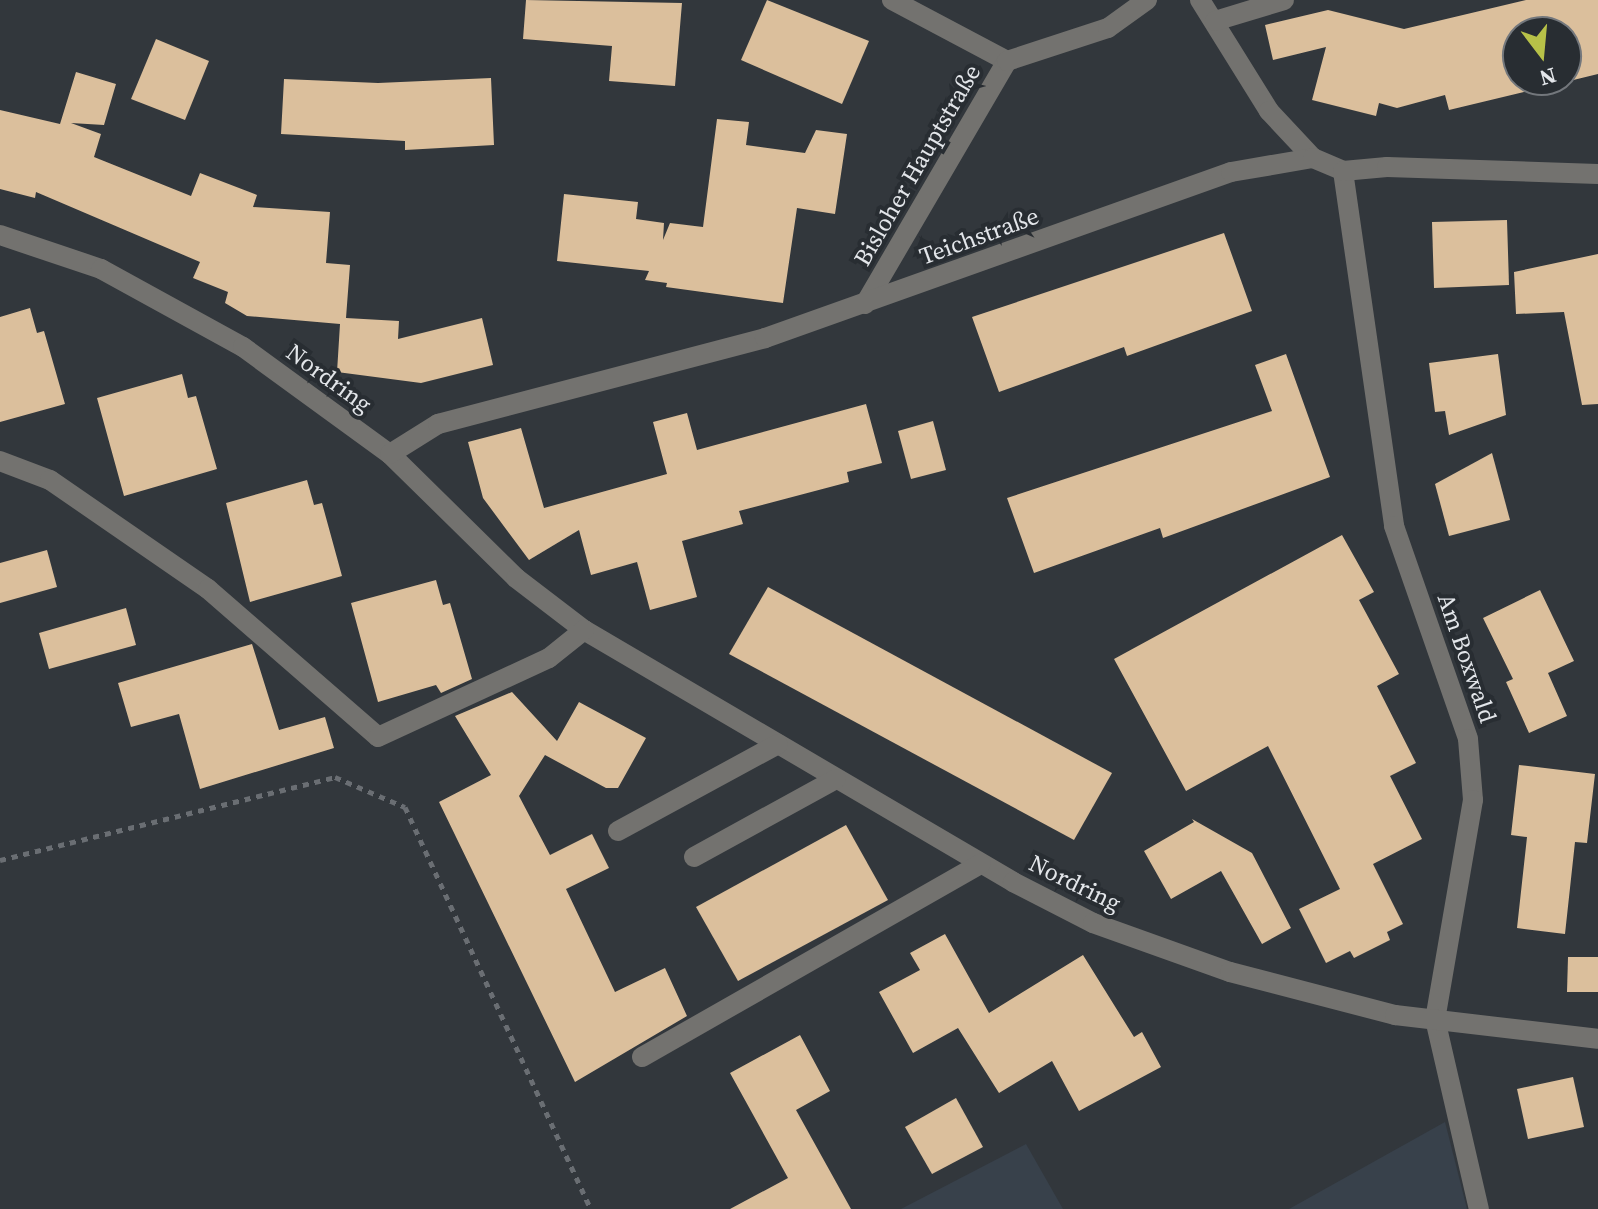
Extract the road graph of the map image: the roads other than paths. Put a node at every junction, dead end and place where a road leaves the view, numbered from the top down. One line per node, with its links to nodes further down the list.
1 (892, 0): 6 (street)
2 (1147, 0): 6 (street, Bisloher Hauptstraße)
3 (1200, 0): 5 (street)
4 (1284, 0): 5 (street)
5 (1215, 21): 7 (street)
6 (1007, 61): 11 (street, Bisloher Hauptstraße)
7 (1313, 158): 8 (street); 11 (street, Teichstraße)
8 (1343, 171): 9 (street); 20 (street, Am Boxwald)
9 (1598, 174)
10 (0, 235): 12 (street, Nordring)
11 (865, 304): 12 (street, Teichstraße)
12 (390, 454): 14 (street, Nordring)
13 (0, 461): 14 (street)
14 (584, 630): 15 (street, Nordring)
15 (778, 744): 16 (street, Nordring); 17 (street)
16 (836, 779): 18 (street); 19 (street, Nordring)
17 (618, 831)
18 (694, 857)
19 (981, 864): 20 (street, Nordring); 22 (street)
20 (1435, 1019): 21 (street, Nordring); 23 (street, Am Boxwald)
21 (1598, 1039)
22 (642, 1057)
23 (1479, 1209)

